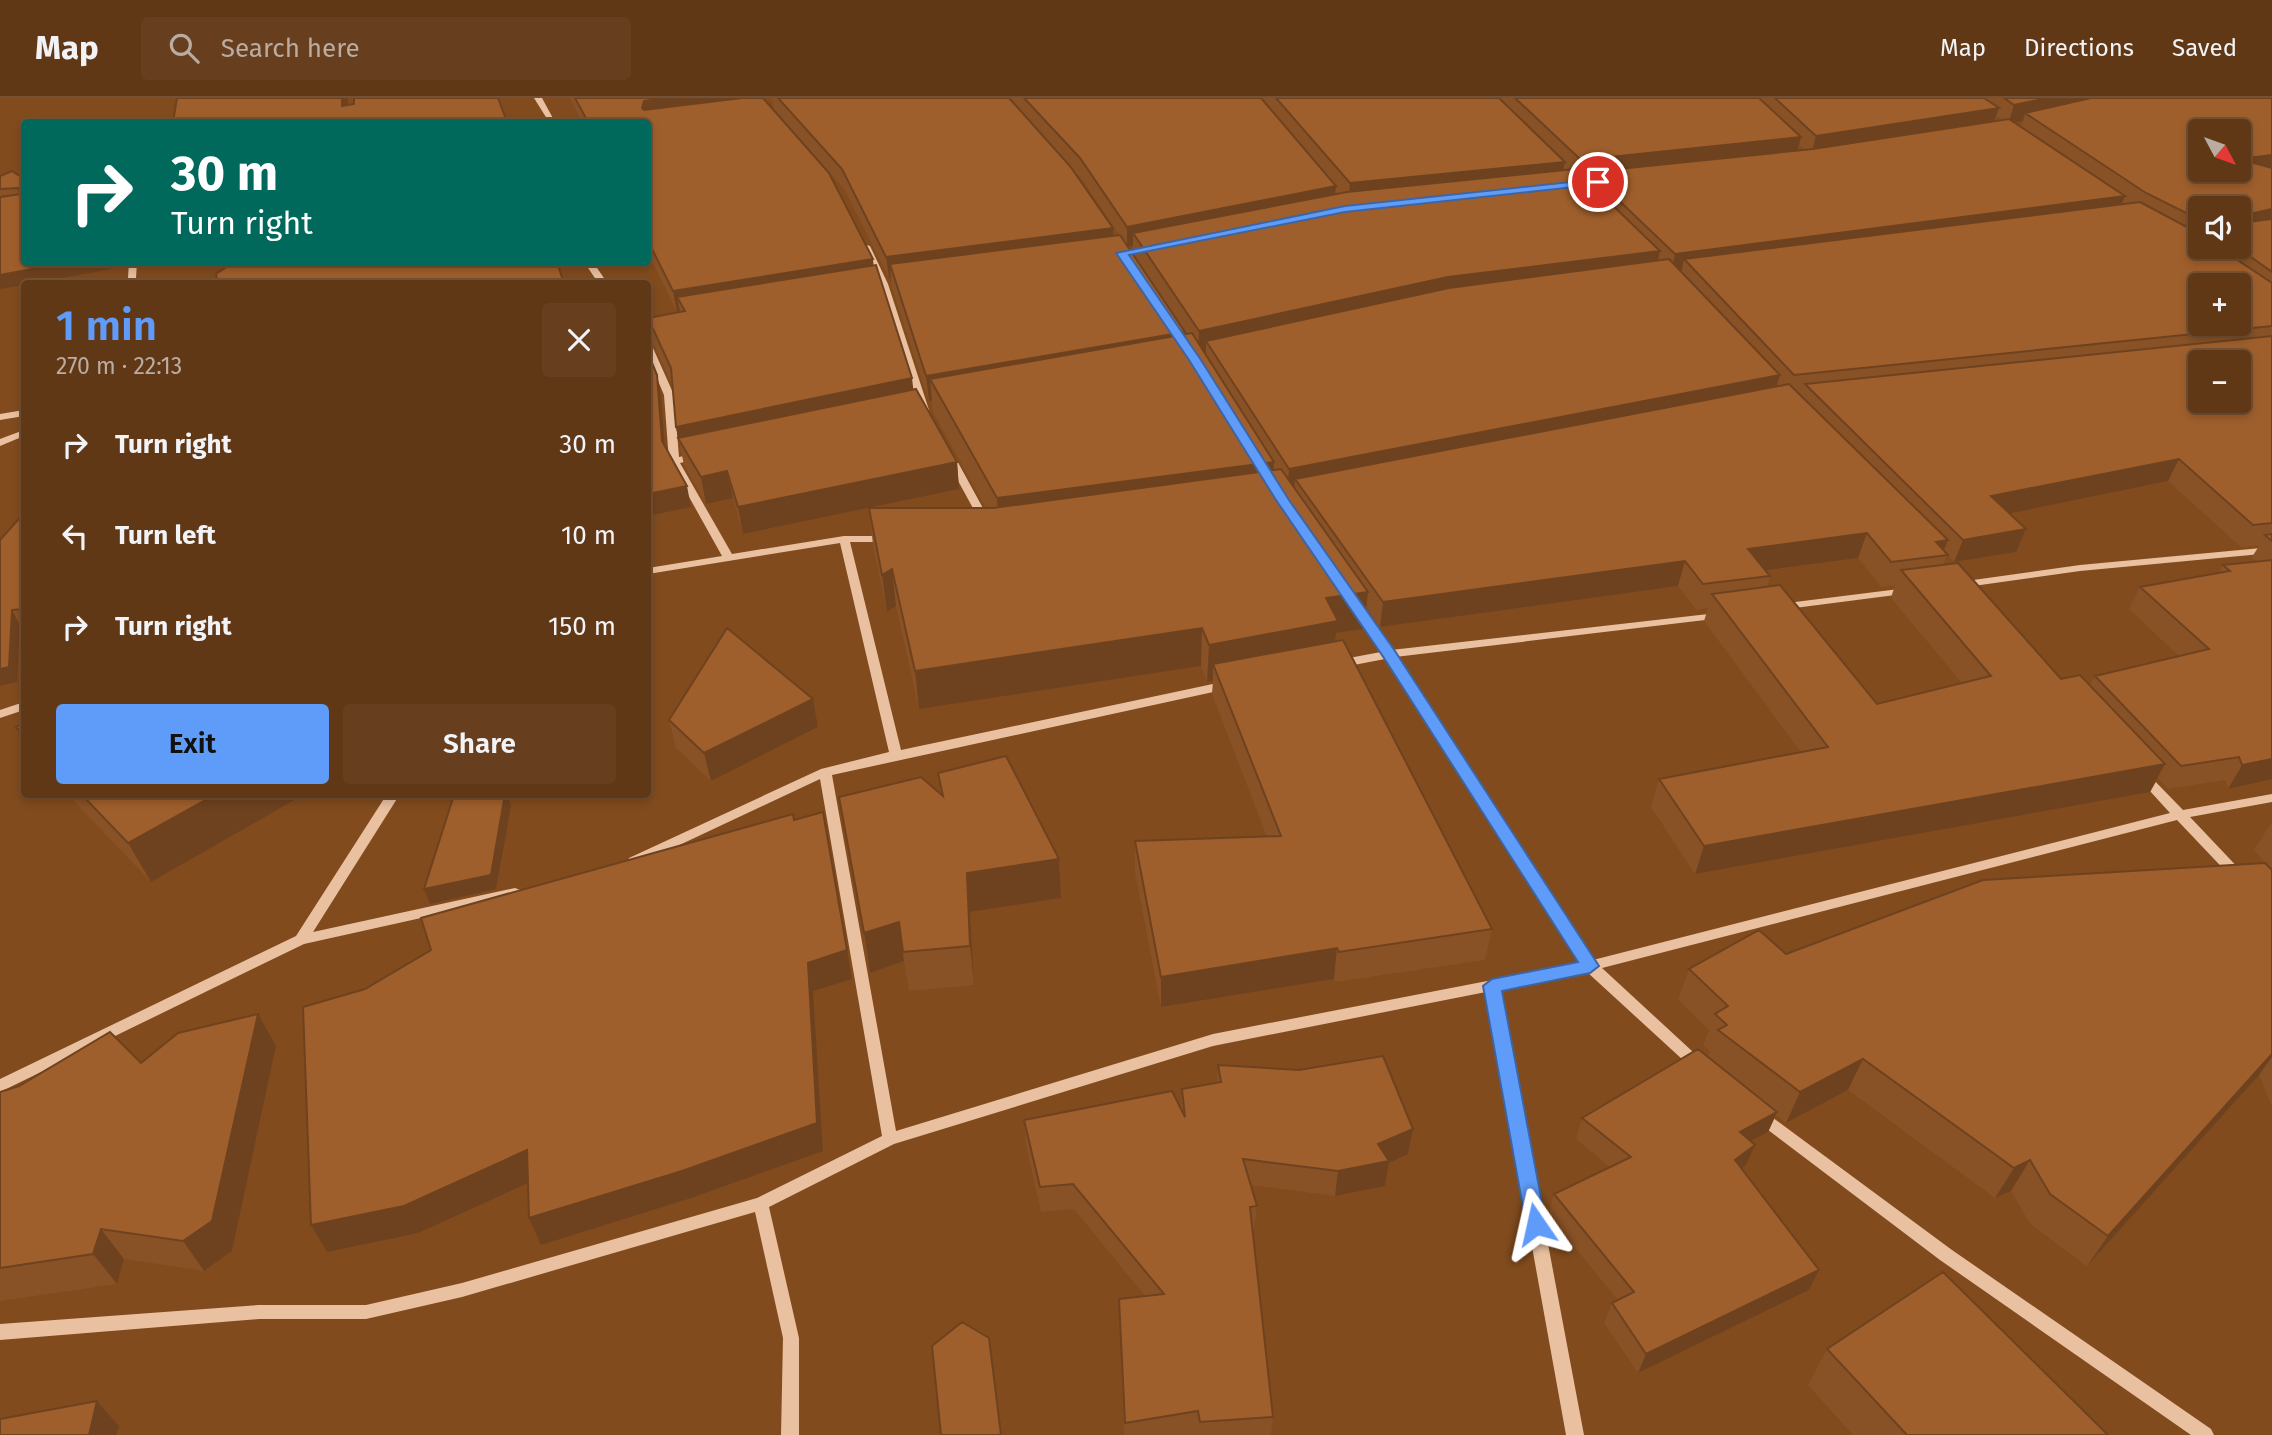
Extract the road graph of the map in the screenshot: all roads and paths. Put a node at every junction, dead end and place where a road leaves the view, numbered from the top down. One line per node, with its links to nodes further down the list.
1 (538, 98): 2 (street)
2 (550, 119)
3 (861, 238): 5 (street)
4 (898, 282): 5 (street)
5 (884, 284): 6 (street); 9 (street)
6 (871, 286)
7 (651, 355): 18 (street)
8 (936, 405): 9 (street)
9 (923, 408): 10 (street); 13 (street)
10 (910, 410)
11 (21, 414): 12 (street)
12 (0, 417)
13 (930, 419)
14 (21, 434): 15 (street)
15 (0, 443)
16 (943, 443): 19 (street)
17 (713, 452): 18 (street)
18 (674, 461): 23 (street)
19 (988, 527)
20 (844, 539): 21 (street); 23 (street); 37 (street)
21 (899, 539)
22 (2272, 550): 26 (street)
23 (729, 557): 24 (street)
24 (651, 570)
25 (1954, 580): 26 (street)
26 (1966, 584): 28 (street)
27 (1924, 589): 30 (street)
28 (1975, 594)
29 (1352, 599): 32 (street)
30 (1760, 609)
31 (1732, 613): 32 (street)
32 (1390, 654): 33 (street); 47 (street)
33 (1324, 667)
34 (1245, 682): 37 (street)
35 (21, 707): 36 (street)
36 (0, 714)
37 (896, 754): 39 (street)
38 (2133, 765): 42 (street)
39 (825, 772): 43 (street); 52 (street)
40 (391, 798): 46 (street)
41 (2272, 798): 42 (street)
42 (2179, 815): 44 (street); 47 (street)
43 (625, 866)
44 (2244, 882)
45 (531, 889): 46 (street)
46 (301, 940): 50 (street)
47 (1590, 966): 48 (street); 49 (street)
48 (1492, 986): 52 (street); 56 (street)
49 (1708, 1074)
50 (0, 1086)
51 (1750, 1108): 57 (street)
52 (890, 1139): 53 (street)
53 (761, 1204): 54 (street); 55 (street)
54 (0, 1332)
55 (790, 1435)
56 (1575, 1435)
57 (2205, 1435)

